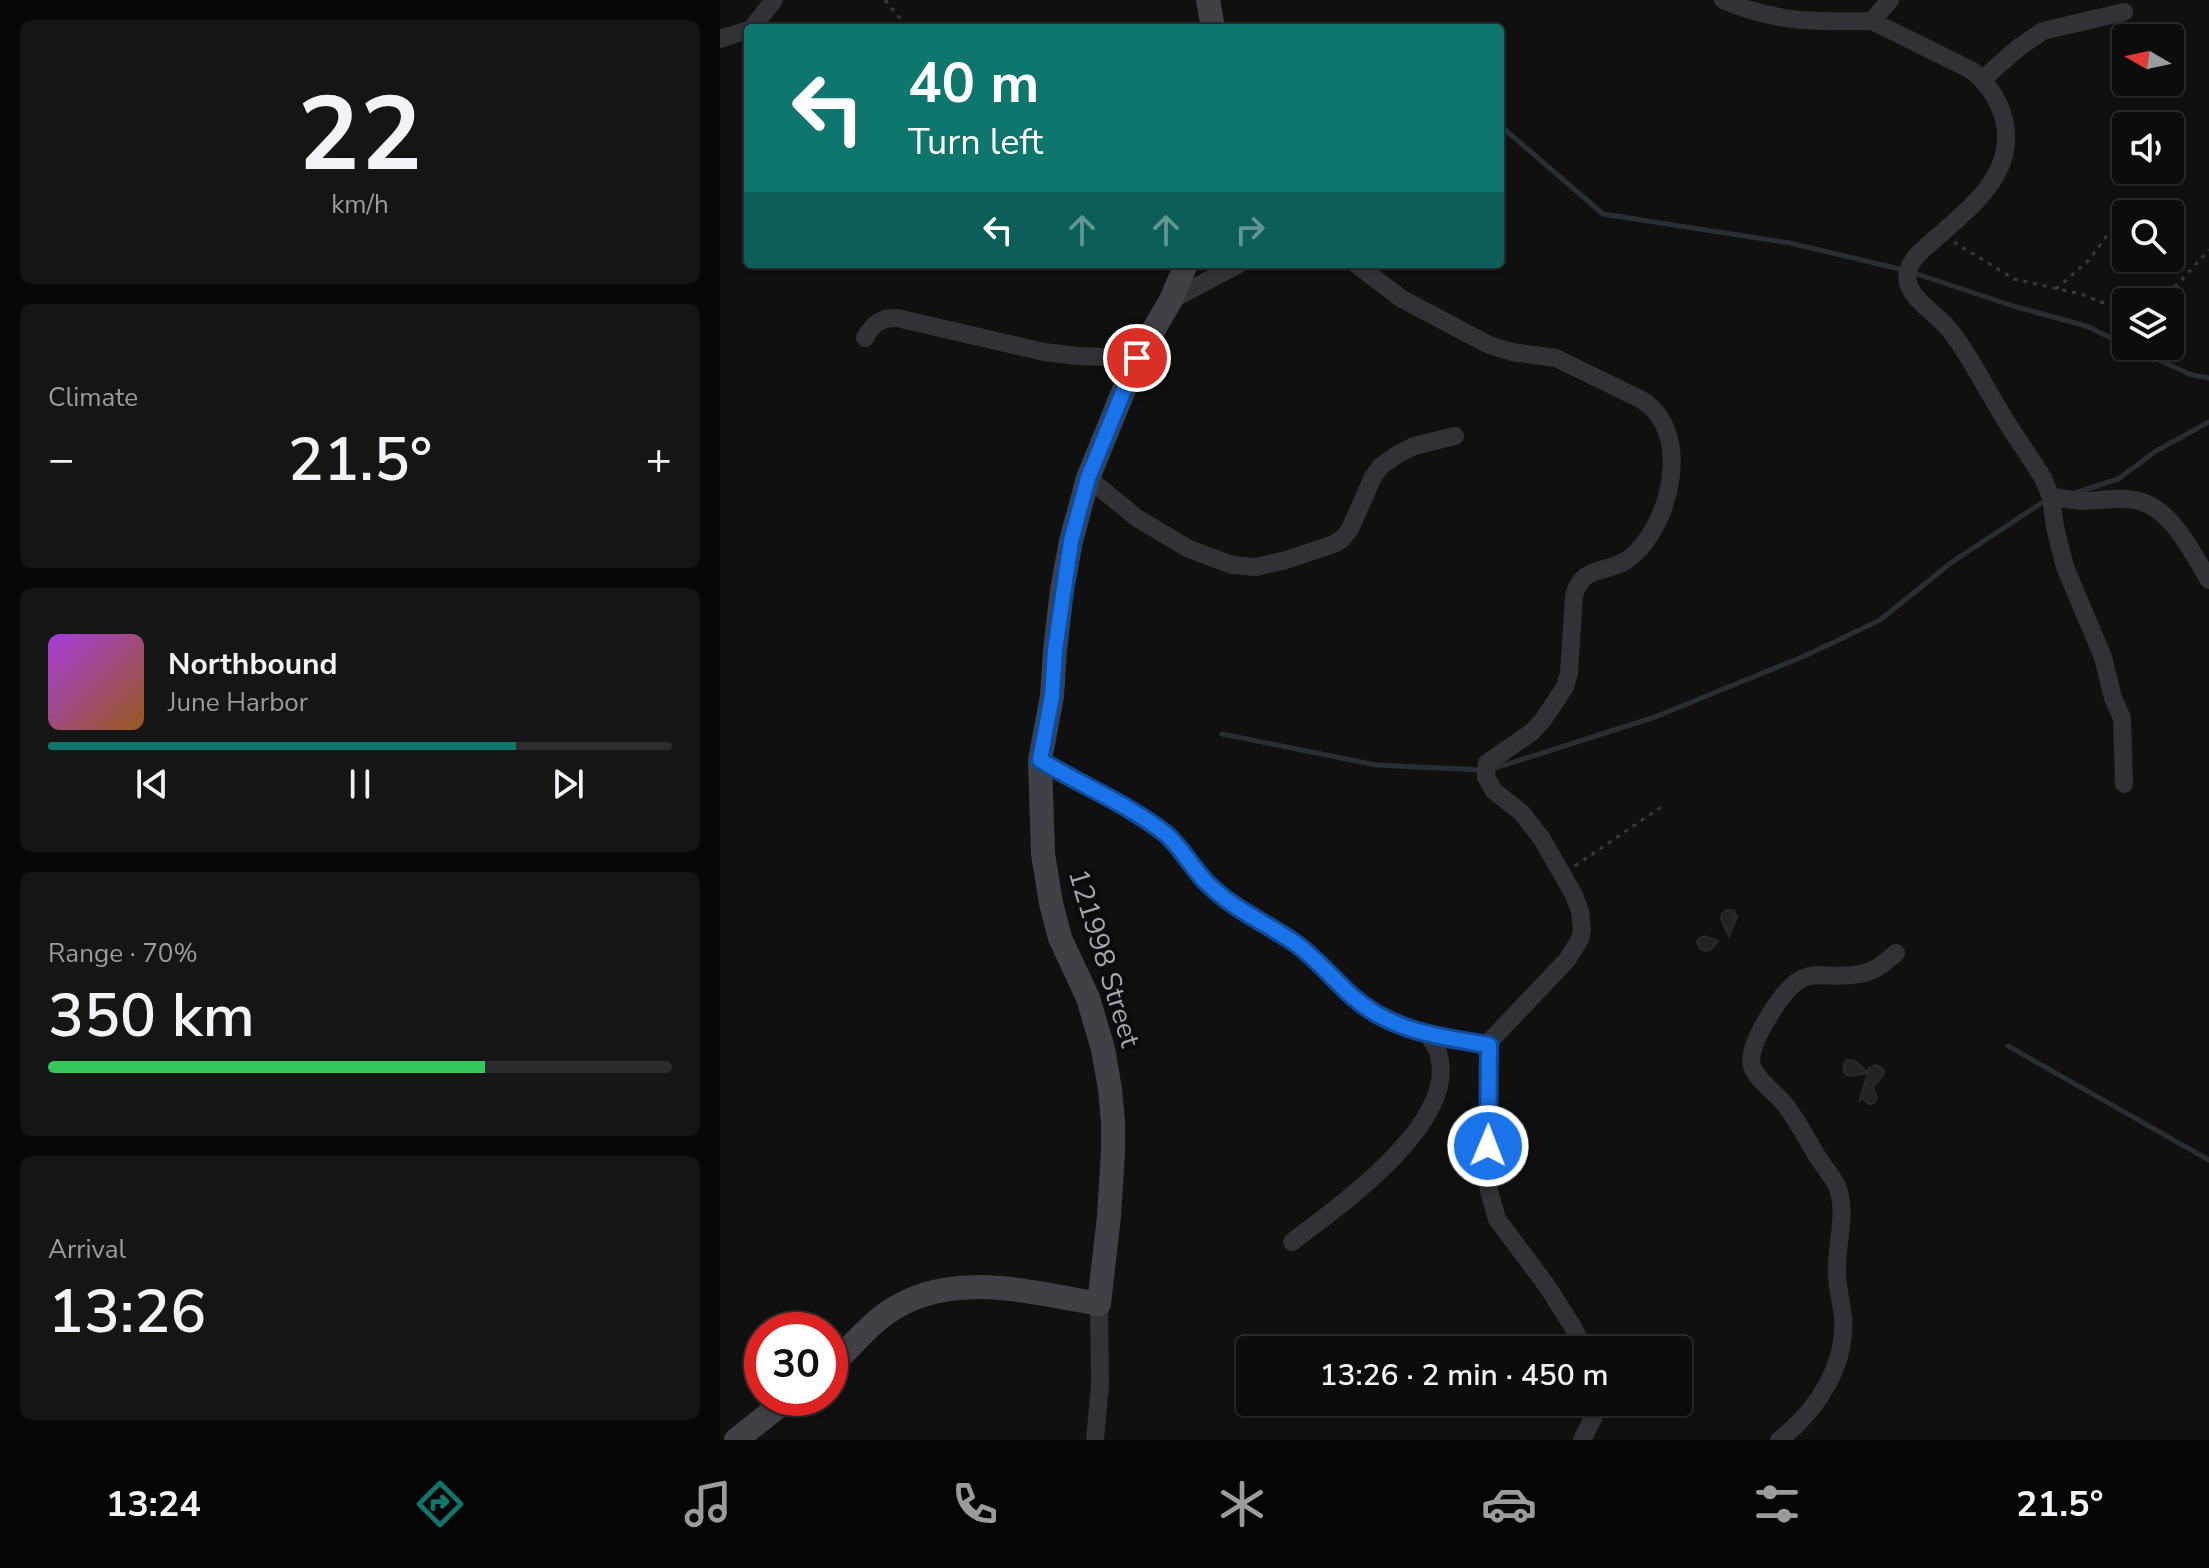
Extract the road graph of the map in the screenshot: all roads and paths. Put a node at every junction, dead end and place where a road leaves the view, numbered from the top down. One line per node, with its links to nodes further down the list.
1 (774, 0): 8 (street)
2 (885, 0): 9 (path)
3 (1208, 0): 10 (street)
4 (1723, 0): 7 (street)
5 (1890, 0): 7 (street)
6 (2124, 12): 13 (street)
7 (1872, 21): 13 (street)
8 (756, 24)
9 (905, 24)
10 (1212, 24)
11 (744, 31): 12 (street)
12 (720, 39)
13 (1983, 79): 15 (street)
14 (2112, 229): 21 (path)
15 (1941, 234): 21 (path); 28 (street)
16 (2209, 250): 20 (path)
17 (1184, 268): 22 (street, 121998 Street)
18 (1231, 268): 22 (street)
19 (1361, 268): 33 (street)
20 (2174, 288)
21 (2056, 289): 23 (path)
22 (1171, 300): 25 (street, 121998 Street)
23 (2112, 306)
24 (865, 338): 25 (street)
25 (1137, 358): 27 (street, 121998 Street)
26 (1455, 436): 27 (street)
27 (1088, 478): 30 (street, 121998 Street)
28 (2051, 497): 29 (street); 31 (street)
29 (2209, 580)
30 (1040, 760): 35 (street); 38 (street, 121998 Street)
31 (2124, 784)
32 (1664, 805): 33 (path)
33 (1562, 875): 36 (street)
34 (1896, 953): 46 (street)
35 (1427, 1034): 36 (street); 37 (street)
36 (1489, 1045): 39 (street)
37 (1292, 1242)
38 (1099, 1304): 40 (street); 44 (street)
39 (1577, 1336)
40 (848, 1349)
41 (766, 1416): 43 (street)
42 (1594, 1416): 45 (street)
43 (736, 1440)
44 (1095, 1440)
45 (1582, 1440)
46 (1779, 1440)

